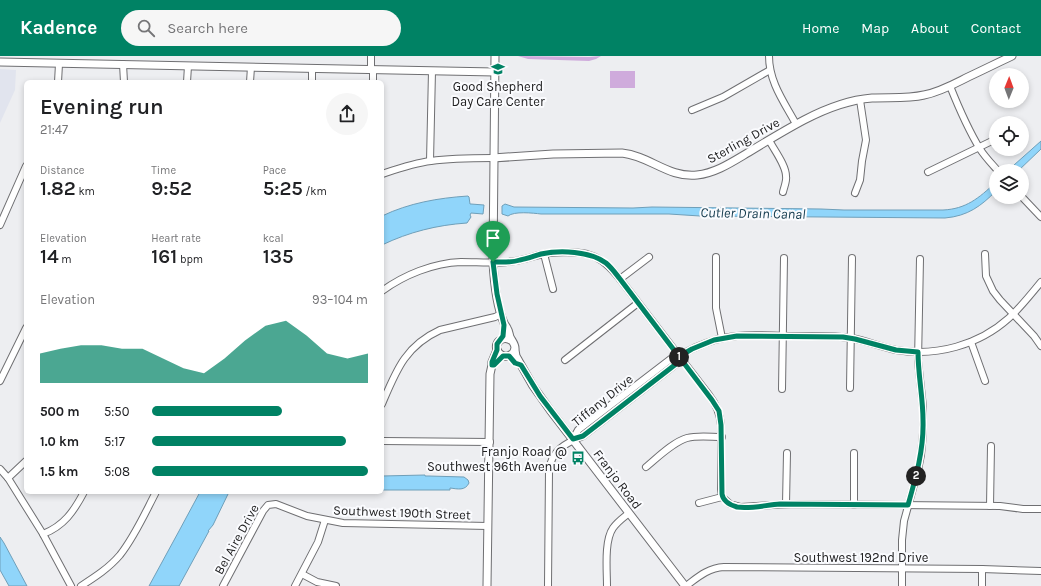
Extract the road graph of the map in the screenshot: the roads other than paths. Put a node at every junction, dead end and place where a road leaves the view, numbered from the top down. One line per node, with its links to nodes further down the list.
1 (371, 56): 11 (street)
2 (495, 56): 14 (street)
3 (769, 56): 12 (street)
4 (1012, 56): 21 (street, Sterling Drive)
5 (0, 62): 6 (street)
6 (59, 64): 7 (street); 15 (street)
7 (123, 64): 8 (street); 16 (street)
8 (188, 66): 9 (street); 17 (street)
9 (251, 67): 10 (street); 18 (street)
10 (312, 68): 11 (street); 19 (street)
11 (372, 70): 13 (street); 20 (street)
12 (770, 70): 23 (street); 24 (street)
13 (432, 71): 14 (street); 29 (street)
14 (495, 72): 28 (street)
15 (58, 80)
16 (124, 80)
17 (187, 80)
18 (250, 80)
19 (312, 80)
20 (373, 80)
21 (950, 86): 22 (street, Sterling Drive); 27 (street)
22 (860, 100): 24 (street, Sterling Drive); 35 (street)
23 (692, 110)
24 (796, 124): 25 (street, Sterling Drive)
25 (769, 140): 28 (street, Sterling Drive); 34 (street)
26 (989, 143): 27 (street)
27 (979, 148): 30 (street); 32 (street)
28 (494, 158): 29 (street, Sterling Drive); 46 (street)
29 (430, 161): 33 (street, Sterling Drive)
30 (992, 164)
31 (24, 171): 38 (street)
32 (928, 172)
33 (384, 173)
34 (783, 192)
35 (855, 193)
36 (1028, 204): 37 (street)
37 (1041, 218)
38 (0, 225)
39 (544, 254): 46 (street); 47 (street); 49 (street)
40 (985, 254): 53 (street)
41 (716, 257): 57 (street)
42 (649, 258): 47 (street)
43 (784, 258): 56 (street)
44 (852, 258): 58 (street)
45 (920, 259): 65 (street)
46 (493, 262): 50 (street); 52 (street)
47 (620, 279): 51 (street)
48 (1041, 282): 53 (street, Tiffany Drive)
49 (553, 288)
50 (384, 290)
51 (638, 303): 67 (street); 68 (street)
52 (501, 314): 54 (street); 75 (street)
53 (1013, 314): 61 (street, Tiffany Drive); 62 (street)
54 (504, 325): 59 (street); 60 (street)
55 (24, 332): 71 (street)
56 (783, 336): 57 (street, Tiffany Drive); 58 (street, Tiffany Drive); 74 (street)
57 (722, 338): 67 (street, Tiffany Drive)
58 (851, 338): 65 (street, Tiffany Drive); 73 (street)
59 (501, 340): 60 (street); 63 (street)
60 (512, 341): 64 (street)
61 (971, 342): 65 (street, Tiffany Drive); 72 (street)
62 (1041, 346)
63 (497, 350): 66 (street); 69 (street)
64 (515, 350): 66 (street); 70 (street, Franjo Road)
65 (918, 352): 94 (street)
66 (506, 356): 69 (street); 70 (street, Franjo Road)
67 (680, 356): 76 (street); 77 (street, Tiffany Drive)
68 (565, 360)
69 (492, 365): 79 (street)
70 (521, 365): 77 (street, Franjo Road)
71 (0, 381)
72 (985, 381)
73 (850, 388)
74 (782, 389)
75 (384, 400)
76 (722, 437): 84 (street); 89 (street)
77 (573, 439): 97 (street, Franjo Road); 111 (street, Tiffany Drive)
78 (384, 441): 79 (street)
79 (490, 442): 99 (street)
80 (991, 446): 95 (street)
81 (854, 452): 93 (street)
82 (787, 453): 91 (street)
83 (24, 463): 86 (street)
84 (646, 467)
85 (0, 469): 86 (street)
86 (8, 478): 100 (street)
87 (83, 494): 100 (street)
88 (155, 494): 106 (street)
89 (722, 497): 90 (street); 91 (street)
90 (699, 503)
91 (786, 504): 93 (street)
92 (270, 505): 98 (street, Southwest 190th Street); 107 (street, Bel Aire Drive)
93 (854, 505): 94 (street)
94 (908, 505): 95 (street); 101 (street)
95 (990, 506): 96 (street)
96 (1041, 509)
97 (629, 513): 112 (street); 113 (street, Franjo Road)
98 (325, 520): 99 (street, Southwest 190th Street); 104 (street)
99 (488, 526): 110 (street)
100 (43, 534): 105 (street)
101 (902, 568): 102 (street, Southwest 192nd Drive); 113 (street, Southwest 192nd Drive); 114 (street)
102 (982, 569): 103 (street, Southwest 192nd Drive); 115 (street)
103 (1041, 571)
104 (302, 574): 108 (street); 109 (street)
105 (71, 586)
106 (81, 586)
107 (223, 586)
108 (295, 586)
109 (336, 586)
110 (488, 586)
111 (548, 586)
112 (607, 586)
113 (685, 586)
114 (902, 586)
115 (982, 586)

